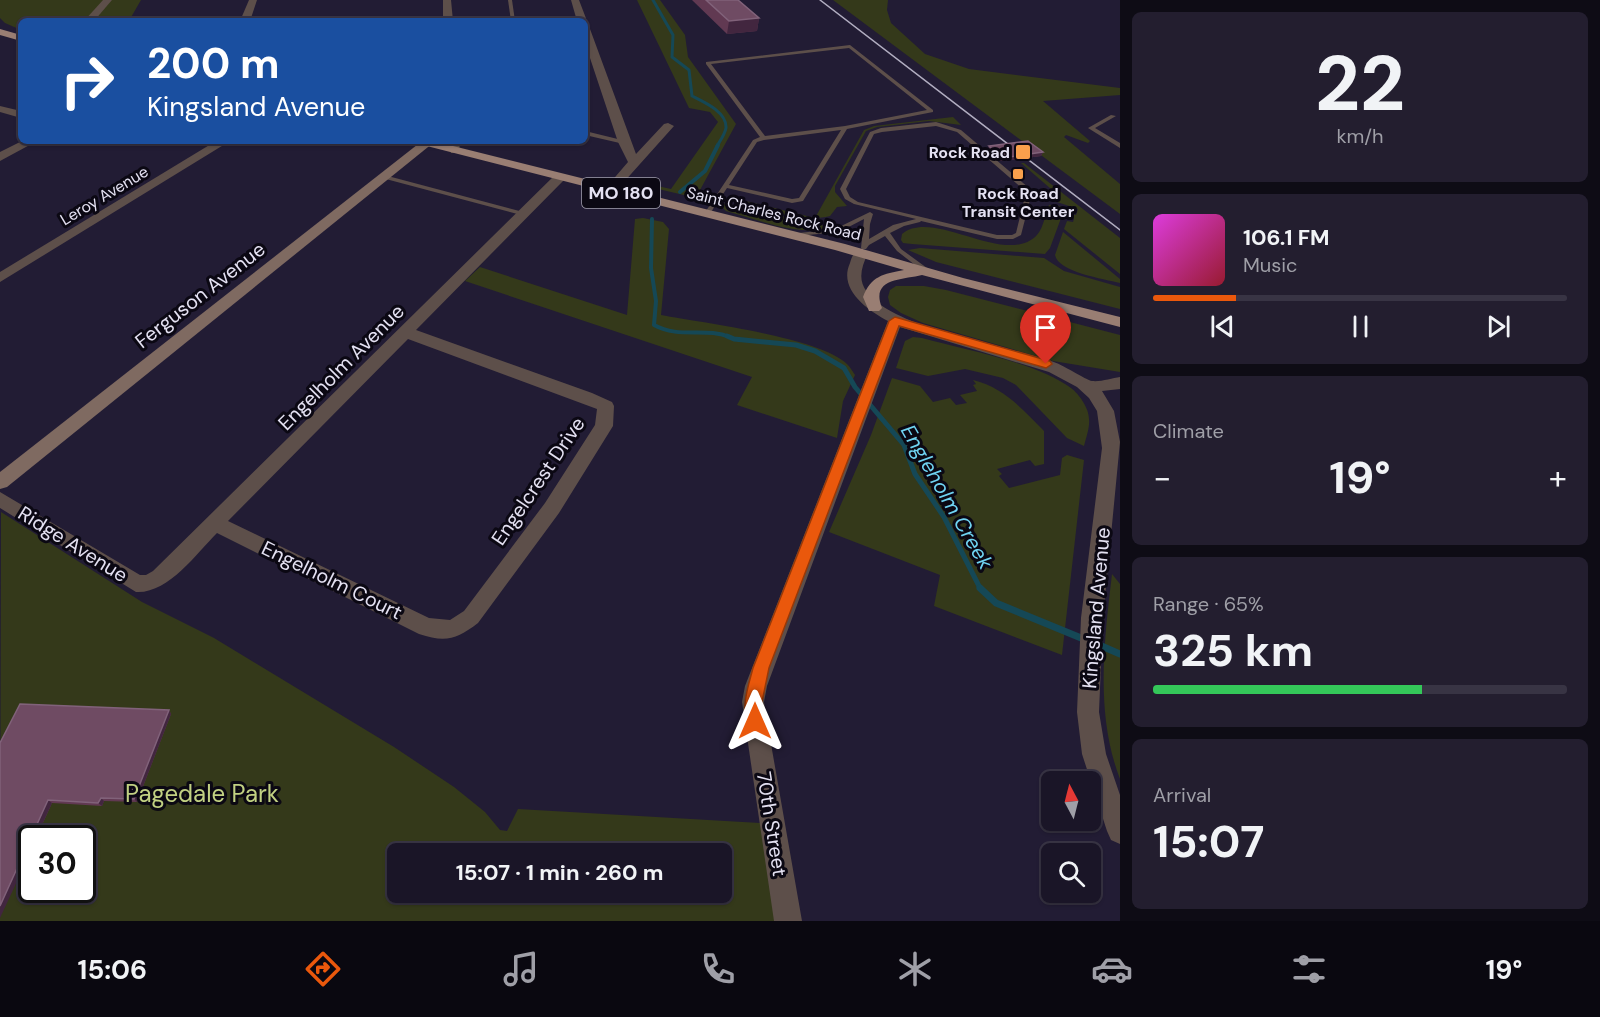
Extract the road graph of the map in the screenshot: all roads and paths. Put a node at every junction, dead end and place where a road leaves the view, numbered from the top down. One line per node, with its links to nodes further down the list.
1 (108, 0): 6 (street)
2 (253, 0): 7 (street)
3 (447, 0): 8 (street)
4 (510, 0): 9 (lane)
5 (575, 0): 10 (street)
6 (92, 18)
7 (246, 18)
8 (448, 18)
9 (513, 18)
10 (581, 18)
11 (0, 32): 12 (main road)
12 (18, 37)
13 (588, 38): 21 (street)
14 (0, 109): 15 (street)
15 (18, 114)
16 (1113, 116): 27 (lane)
17 (668, 126): 29 (street)
18 (845, 128): 20 (lane); 20 (lane); 32 (lane)
19 (588, 135): 21 (lane)
20 (764, 138): 32 (lane)
21 (624, 142): 29 (street)
22 (25, 144): 28 (street)
23 (219, 144): 42 (street, Leroy Avenue)
24 (421, 144): 30 (street, Ferguson Avenue)
25 (438, 144): 26 (main road, Saint Charles Rock Road / MO 180)
26 (454, 146): 31 (main road, Saint Charles Rock Road / MO 180)
27 (1120, 146)
28 (0, 157)
29 (633, 162): 33 (street)
30 (384, 177): 35 (lane); 49 (street, Ferguson Avenue)
31 (561, 177): 33 (main road, Saint Charles Rock Road / MO 180); 35 (street, Engelholm Avenue)
32 (726, 186): 36 (lane)
33 (610, 190): 36 (main road, Saint Charles Rock Road / MO 180)
34 (872, 211): 37 (lane); 37 (lane); 39 (lane); 40 (lane)
35 (525, 214): 46 (street, Engelholm Avenue)
36 (707, 214): 39 (main road, Saint Charles Rock Road / MO 180)
37 (928, 221): 38 (lane)
38 (886, 232): 40 (lane); 41 (lane)
39 (788, 235): 40 (main road, Saint Charles Rock Road / MO 180)
40 (864, 248): 41 (main road, Saint Charles Rock Road / MO 180); 43 (street, Kingsland Avenue)
41 (926, 272): 43 (main road); 45 (main road, Saint Charles Rock Road / MO 180)
42 (0, 278)
43 (874, 308): 44 (street, Kingsland Avenue)
44 (895, 321): 48 (street, Kingsland Avenue); 55 (street, 70th Street)
45 (1120, 322)
46 (405, 332): 51 (street, Engelholm Avenue); 53 (street, Engelcrest Drive)
47 (1120, 384): 48 (street)
48 (1088, 387): 54 (street, Kingsland Avenue)
49 (0, 482)
50 (0, 499): 52 (street, Ridge Avenue)
51 (213, 522): 52 (street, Engelholm Avenue); 53 (street, Engelholm Court)
52 (148, 584)
53 (453, 630)
54 (1120, 831)
55 (788, 921)

